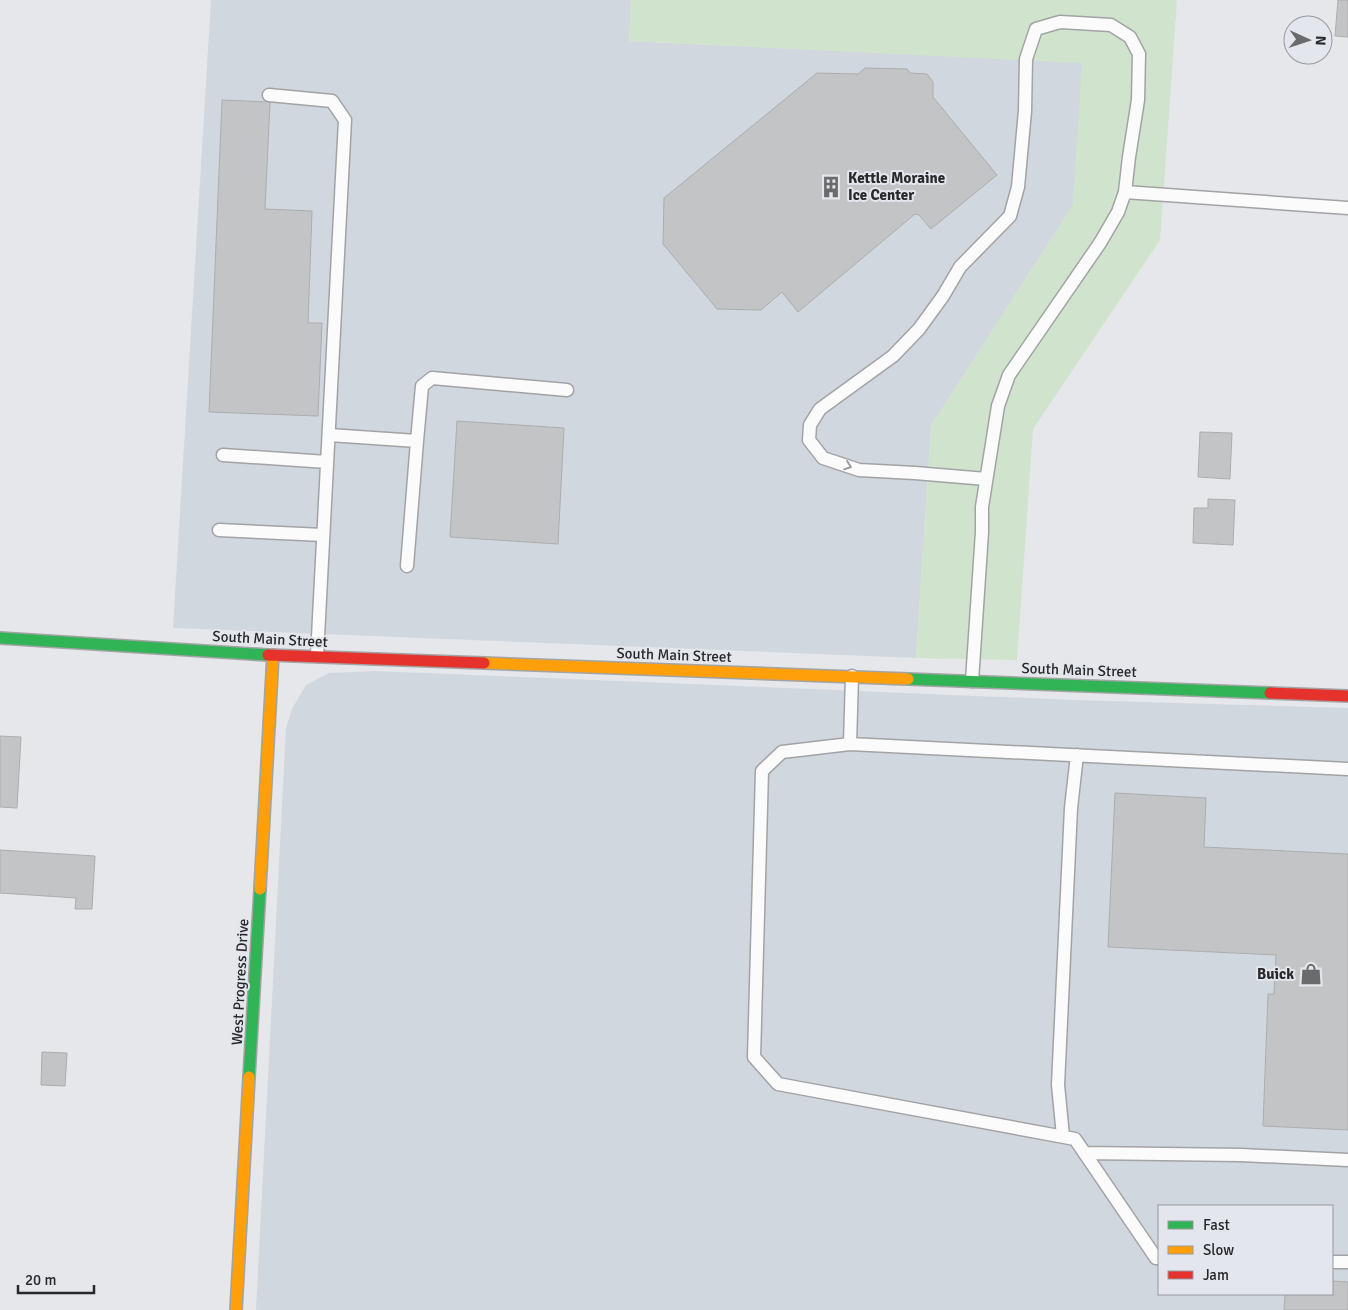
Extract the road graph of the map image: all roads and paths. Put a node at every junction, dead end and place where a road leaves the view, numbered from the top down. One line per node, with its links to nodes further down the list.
1 (269, 94): 5 (lane)
2 (1125, 192): 3 (lane); 9 (lane); 9 (lane, one-way to 9)
3 (1348, 208)
4 (567, 390): 6 (lane)
5 (328, 435): 6 (lane); 8 (lane)
6 (417, 441): 12 (lane)
7 (223, 455): 8 (lane)
8 (327, 462): 11 (lane)
9 (986, 479): 17 (lane)
10 (219, 530): 11 (lane)
11 (323, 535): 15 (lane)
12 (408, 566)
13 (0, 638): 14 (main road, South Main Street)
14 (273, 655): 15 (main road, South Main Street); 28 (main road, West Progress Drive)
15 (317, 656): 16 (main road, South Main Street)
16 (852, 676): 17 (main road, South Main Street); 19 (lane)
17 (972, 681): 18 (main road, South Main Street)
18 (1348, 696)
19 (850, 744): 20 (lane); 22 (lane)
20 (1076, 755): 21 (lane); 22 (lane)
21 (1348, 769)
22 (1063, 1136): 23 (lane)
23 (1085, 1153): 24 (lane); 25 (lane)
24 (1348, 1160)
25 (1158, 1258)
26 (1333, 1262): 27 (lane)
27 (1348, 1262)
28 (236, 1310)

